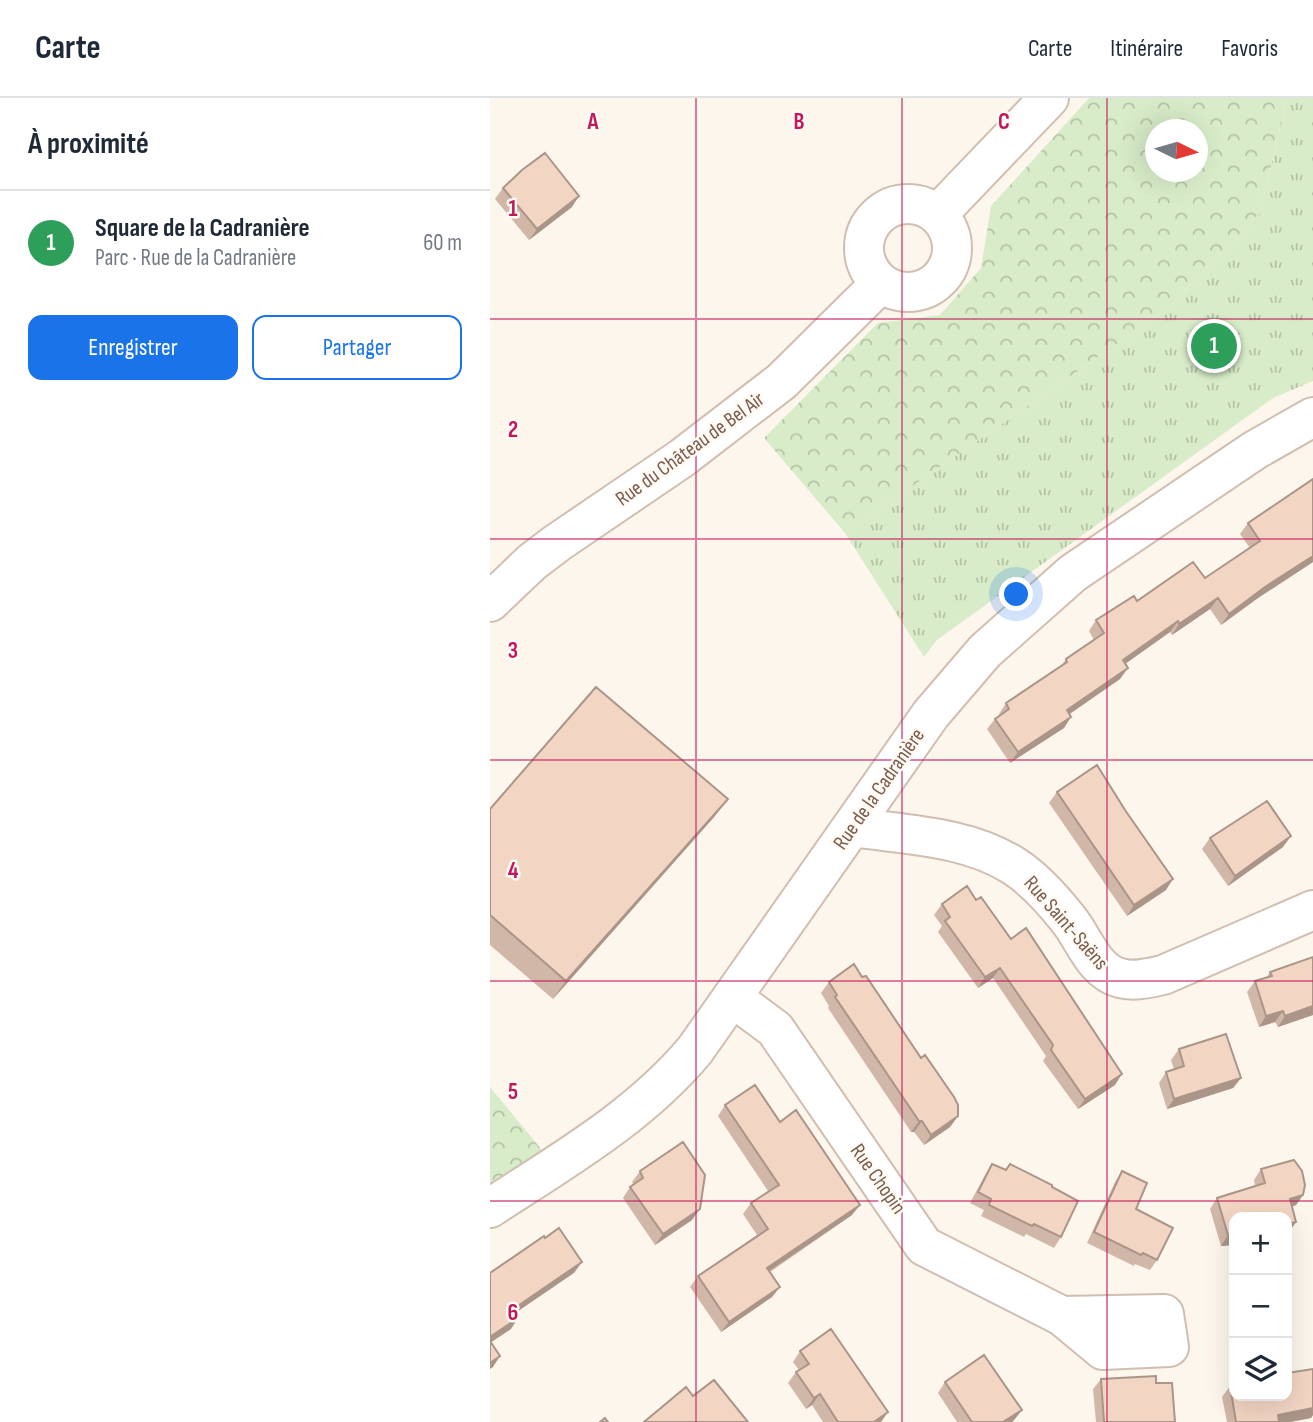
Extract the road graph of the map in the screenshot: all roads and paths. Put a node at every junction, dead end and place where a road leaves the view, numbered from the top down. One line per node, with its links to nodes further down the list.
1 (1049, 98): 2 (street)
2 (937, 215): 3 (street); 3 (street)
3 (881, 283): 5 (street, Rue du Château de Bel Air)
4 (1313, 417): 6 (street, Rue de la Cadranière)
5 (490, 602)
6 (853, 827): 7 (street, Rue Saint-Saëns); 8 (street, Rue de la Cadranière)
7 (1313, 910)
8 (732, 997): 9 (street, Rue de la Cadranière); 10 (street, Rue Chopin)
9 (490, 1208)
10 (1062, 1316)

